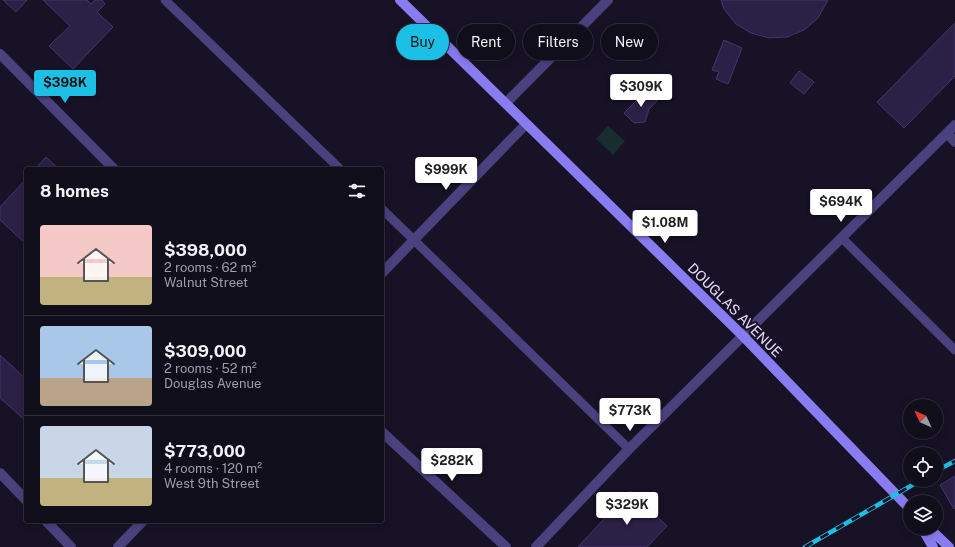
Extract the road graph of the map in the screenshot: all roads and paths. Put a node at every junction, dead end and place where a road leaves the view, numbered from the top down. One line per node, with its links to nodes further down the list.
1 (165, 0): 11 (lane)
2 (400, 0): 5 (street, DOUGLAS AVENUE)
3 (608, 0): 5 (street)
4 (0, 54): 10 (street)
5 (506, 103): 6 (street, DOUGLAS AVENUE)
6 (526, 124): 14 (street); 16 (street, DOUGLAS AVENUE)
7 (955, 125): 8 (street)
8 (947, 134): 9 (street); 13 (street)
9 (955, 142)
10 (112, 167)
11 (338, 167)
12 (384, 211): 14 (lane)
13 (842, 238): 16 (street); 17 (lane)
14 (414, 240): 15 (street); 19 (lane)
15 (384, 271)
16 (743, 336): 19 (street); 22 (street, DOUGLAS AVENUE)
17 (955, 350)
18 (384, 434): 29 (street)
19 (629, 449): 30 (street)
20 (0, 473): 21 (street)
21 (24, 498)
22 (903, 502)
23 (48, 523): 27 (street)
24 (141, 523): 28 (street)
25 (926, 535): 31 (street)
26 (936, 535): 32 (street)
27 (71, 547)
28 (118, 547)
29 (506, 547)
30 (536, 547)
31 (933, 547)
32 (948, 547)

